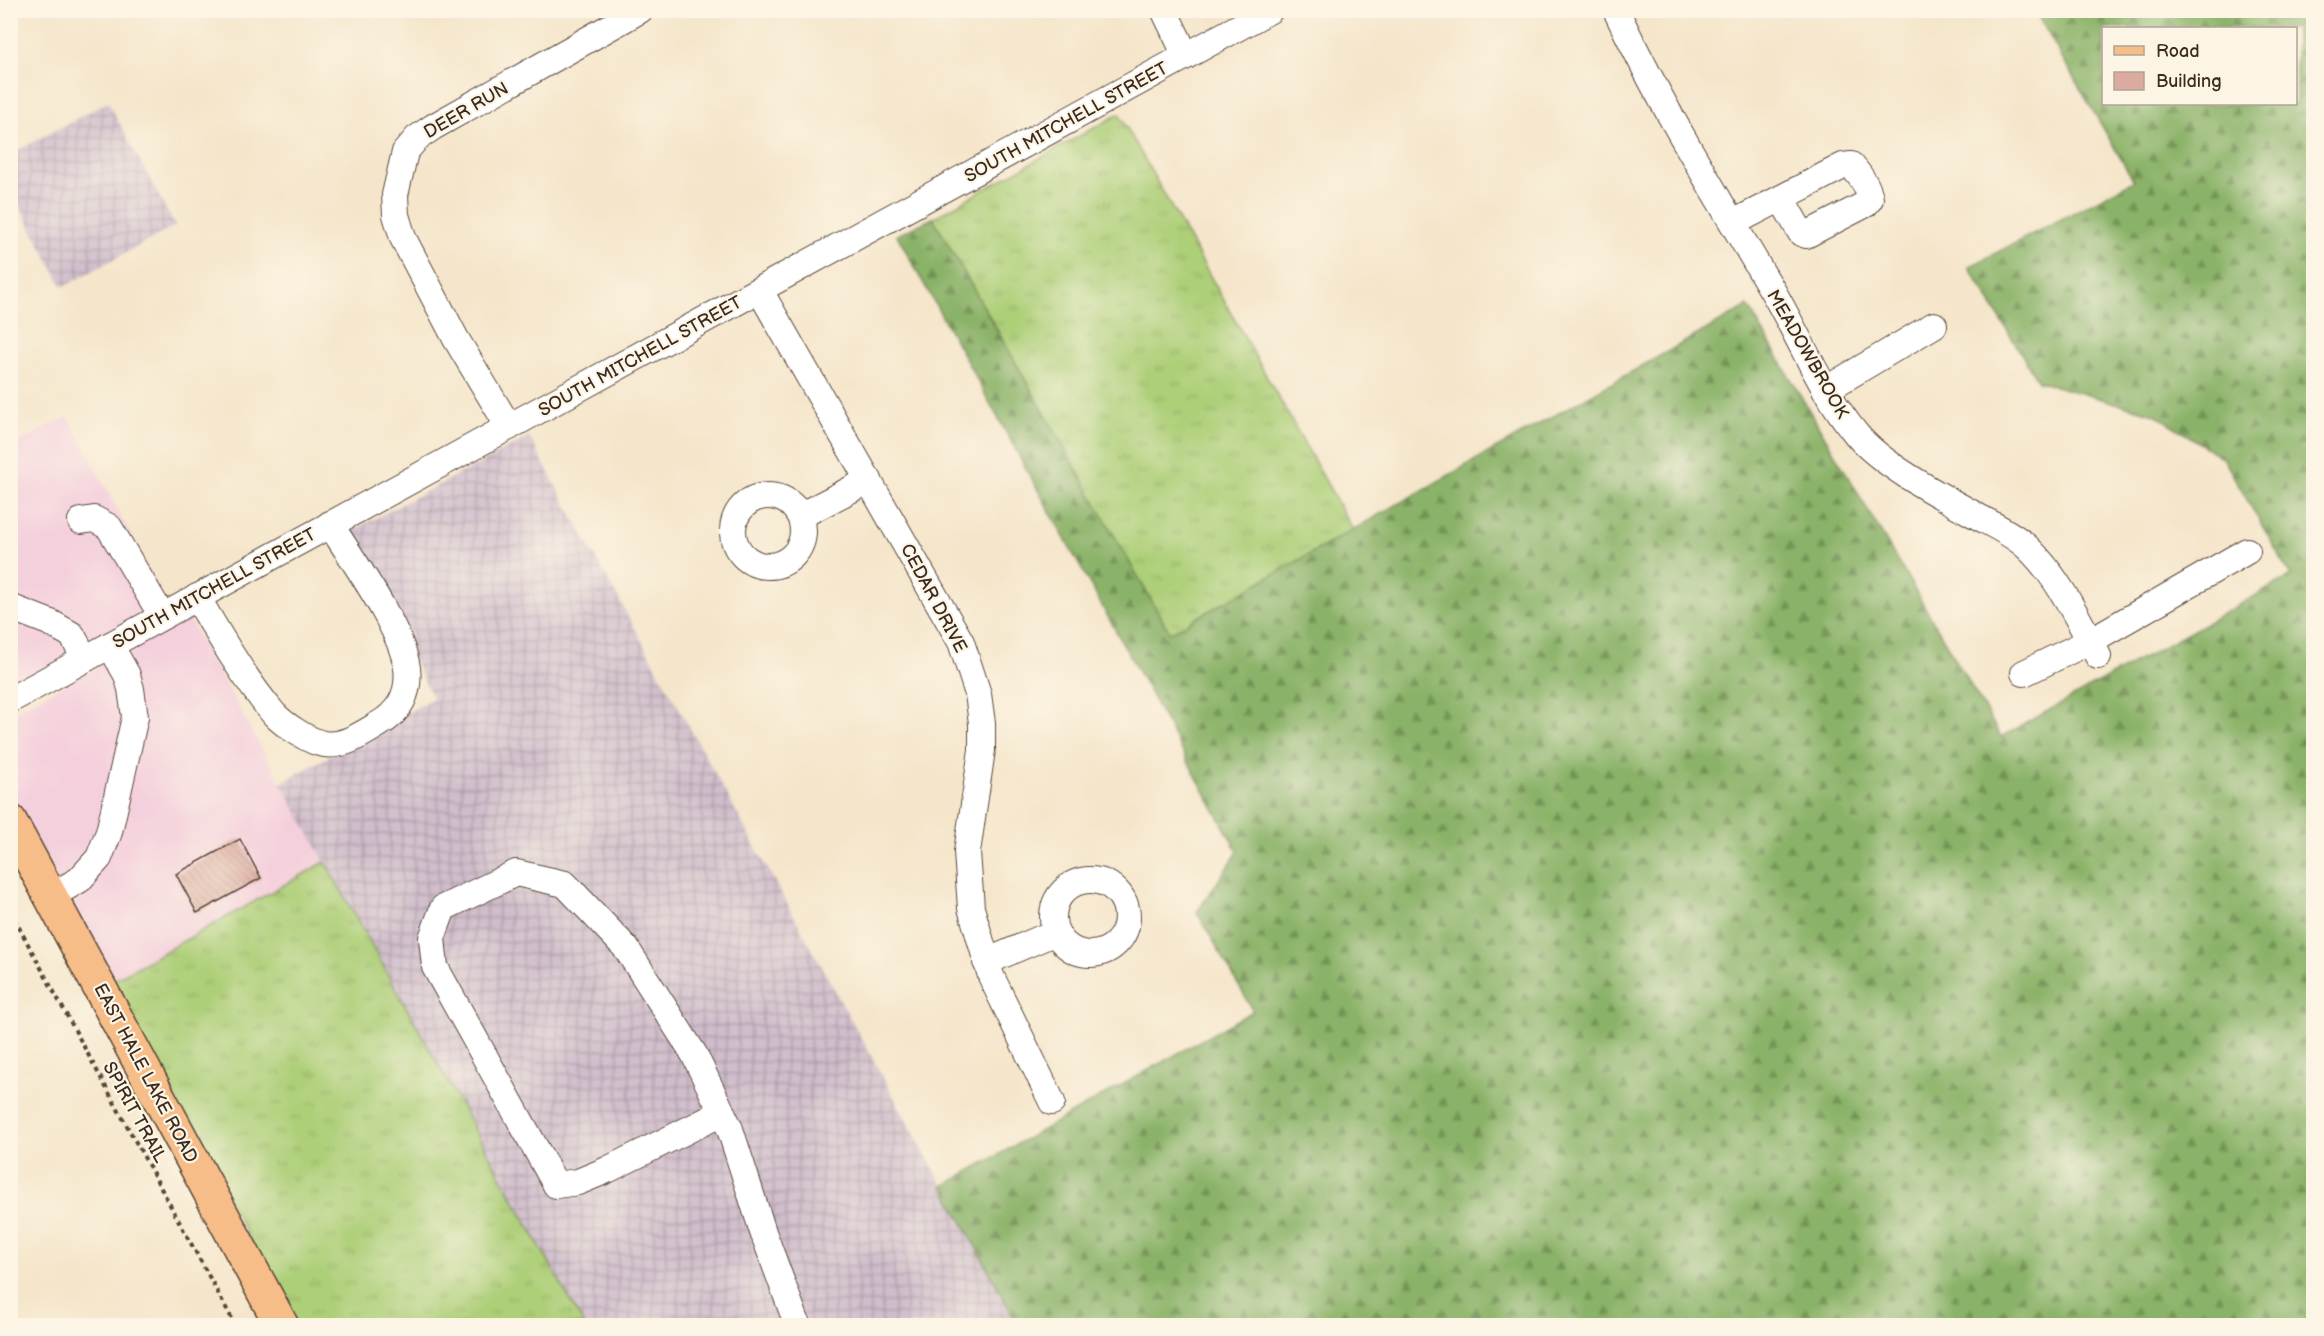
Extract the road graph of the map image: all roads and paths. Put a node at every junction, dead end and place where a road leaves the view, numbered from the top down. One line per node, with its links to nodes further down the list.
1 (640, 10): 11 (street, DEER RUN)
2 (1164, 10): 5 (street)
3 (1616, 10): 7 (street, MEADOWBROOK)
4 (1258, 13): 5 (street, SOUTH MITCHELL STREET)
5 (1186, 56): 8 (street, SOUTH MITCHELL STREET)
6 (1781, 198): 7 (street)
7 (1733, 223): 10 (street, MEADOWBROOK)
8 (760, 291): 11 (street, SOUTH MITCHELL STREET); 12 (street, CEDAR DRIVE)
9 (1934, 325): 10 (street)
10 (1825, 390): 21 (street, MEADOWBROOK)
11 (509, 427): 15 (street, SOUTH MITCHELL STREET)
12 (868, 480): 13 (street); 29 (street, CEDAR DRIVE)
13 (800, 516)
14 (81, 521): 19 (street)
15 (330, 524): 17 (street, SOUTH MITCHELL STREET); 17 (street)
16 (2247, 551): 21 (street)
17 (196, 597): 19 (street, SOUTH MITCHELL STREET)
18 (10, 607): 22 (street)
19 (162, 616): 20 (street, SOUTH MITCHELL STREET)
20 (110, 645): 22 (street, SOUTH MITCHELL STREET); 26 (street)
21 (2094, 648): 23 (street)
22 (85, 659): 24 (street, SOUTH MITCHELL STREET)
23 (2025, 673)
24 (10, 700)
25 (10, 821): 26 (main road, EAST HALE LAKE ROAD)
26 (51, 896): 34 (main road, EAST HALE LAKE ROAD)
27 (10, 911): 33 (path, SPIRIT TRAIL)
28 (1056, 932): 29 (street)
29 (986, 962): 30 (street, CEDAR DRIVE)
30 (1052, 1102)
31 (722, 1113): 31 (street); 32 (street)
32 (795, 1324)
33 (236, 1326)
34 (282, 1326)

